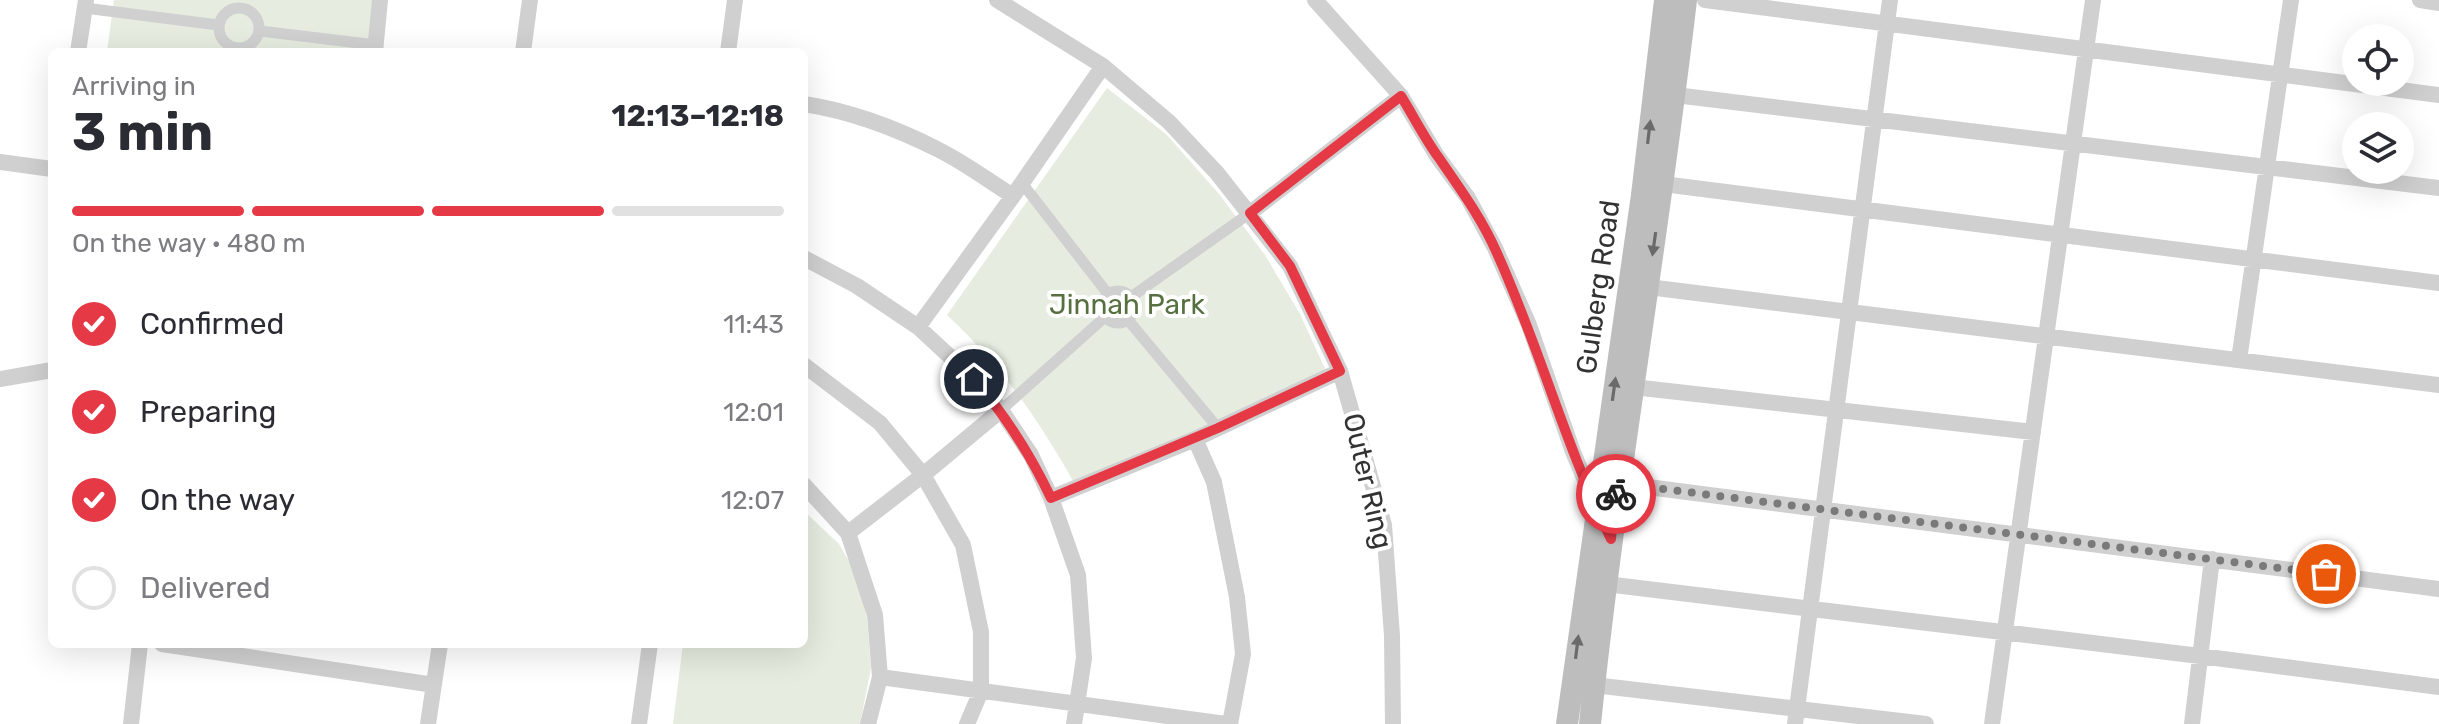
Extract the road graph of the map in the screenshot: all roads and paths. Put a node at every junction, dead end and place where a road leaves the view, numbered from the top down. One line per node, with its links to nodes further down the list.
1 (380, 0): 22 (street)
2 (530, 0): 23 (street)
3 (735, 0): 24 (street)
4 (997, 0): 26 (street, Outer Ring)
5 (1315, 0): 30 (street)
6 (1665, 0): 70 (main road, Gulberg Road, one-way to 6)
7 (1686, 0): 28 (main road, Gulberg Road)
8 (1705, 0): 16 (street)
9 (1890, 0): 16 (street)
10 (2093, 0): 25 (street)
11 (2291, 0): 27 (street)
12 (2420, 0): 13 (street)
13 (2439, 3)
14 (85, 4): 17 (street); 19 (street)
15 (242, 4): 17 (street); 18 (street)
16 (1887, 24): 25 (street); 32 (street)
17 (218, 25): 20 (street)
18 (260, 31): 21 (street); 22 (street)
19 (79, 48)
20 (233, 48)
21 (242, 48)
22 (375, 48)
23 (524, 48)
24 (729, 48)
25 (2086, 49): 27 (street); 33 (street)
26 (1103, 66): 39 (street); 41 (street, Outer Ring)
27 (2280, 74): 29 (street); 35 (street)
28 (1675, 95): 32 (street); 37 (main road, Gulberg Road)
29 (2439, 95)
30 (1401, 96): 41 (street); 70 (street)
31 (808, 105): 39 (street)
32 (1875, 119): 33 (street); 40 (street)
33 (2073, 143): 35 (street); 42 (street)
34 (0, 162): 36 (street)
35 (2267, 167): 38 (street); 43 (street)
36 (48, 168)
37 (1663, 184): 40 (street); 46 (main road, Gulberg Road, one-way to 46)
38 (2439, 188)
39 (1018, 190): 47 (street); 52 (street)
40 (1862, 209): 42 (street); 49 (street)
41 (1250, 213): 48 (street); 57 (street, Outer Ring)
42 (2060, 234): 43 (street); 53 (street)
43 (2254, 258): 45 (street); 54 (street)
44 (808, 260): 52 (street)
45 (2439, 283)
46 (1648, 287): 49 (street); 60 (main road, Gulberg Road)
47 (1108, 294): 48 (street); 50 (street)
48 (1131, 297): 51 (street)
49 (1849, 312): 53 (street); 62 (street)
50 (1105, 317): 51 (street); 61 (street)
51 (1128, 320): 63 (street)
52 (918, 327): 61 (street)
53 (2046, 336): 54 (street); 64 (street)
54 (2239, 360): 59 (street)
55 (808, 368): 66 (street)
56 (48, 371): 58 (street)
57 (1340, 371): 63 (street); 99 (street, Outer Ring)
58 (0, 379)
59 (2439, 385)
60 (1633, 387): 62 (street); 67 (main road, Gulberg Road)
61 (1001, 410): 66 (street); 69 (street)
62 (1836, 412): 64 (street); 71 (street)
63 (1218, 428): 65 (street)
64 (2033, 432): 73 (street)
65 (1195, 439): 69 (street); 98 (street)
66 (923, 475): 72 (street); 89 (street)
67 (1617, 483): 71 (street); 74 (main road, Gulberg Road)
68 (808, 489): 72 (street)
69 (1051, 498): 90 (street)
70 (1597, 510): 74 (street); 100 (main road, Gulberg Road, one-way to 70)
71 (1824, 511): 73 (street); 78 (street)
72 (848, 533): 85 (street)
73 (2018, 535): 75 (street); 79 (street)
74 (1611, 539): 76 (main road, Gulberg Road)
75 (2212, 559): 77 (street); 84 (street)
76 (1606, 584): 78 (street); 87 (main road, Gulberg Road)
77 (2439, 589)
78 (1810, 609): 79 (street); 91 (street)
79 (2005, 632): 84 (street); 103 (street)
80 (140, 648): 92 (street)
81 (189, 648): 86 (street)
82 (439, 648): 86 (street)
83 (649, 648): 94 (street)
84 (2200, 656): 88 (street); 104 (street)
85 (880, 677): 89 (street); 95 (street)
86 (434, 685): 93 (street)
87 (1594, 685): 91 (street); 101 (main road, Gulberg Road)
88 (2439, 687)
89 (981, 691): 90 (street); 96 (street)
90 (1078, 704): 97 (street); 98 (street)
91 (1796, 716): 102 (street)
92 (131, 724)
93 (428, 724)
94 (639, 724)
95 (868, 724)
96 (967, 724)
97 (1074, 724)
98 (1228, 724)
99 (1393, 724)
100 (1567, 724)
101 (1590, 724)
102 (1926, 724)
103 (1992, 724)
104 (2192, 724)

